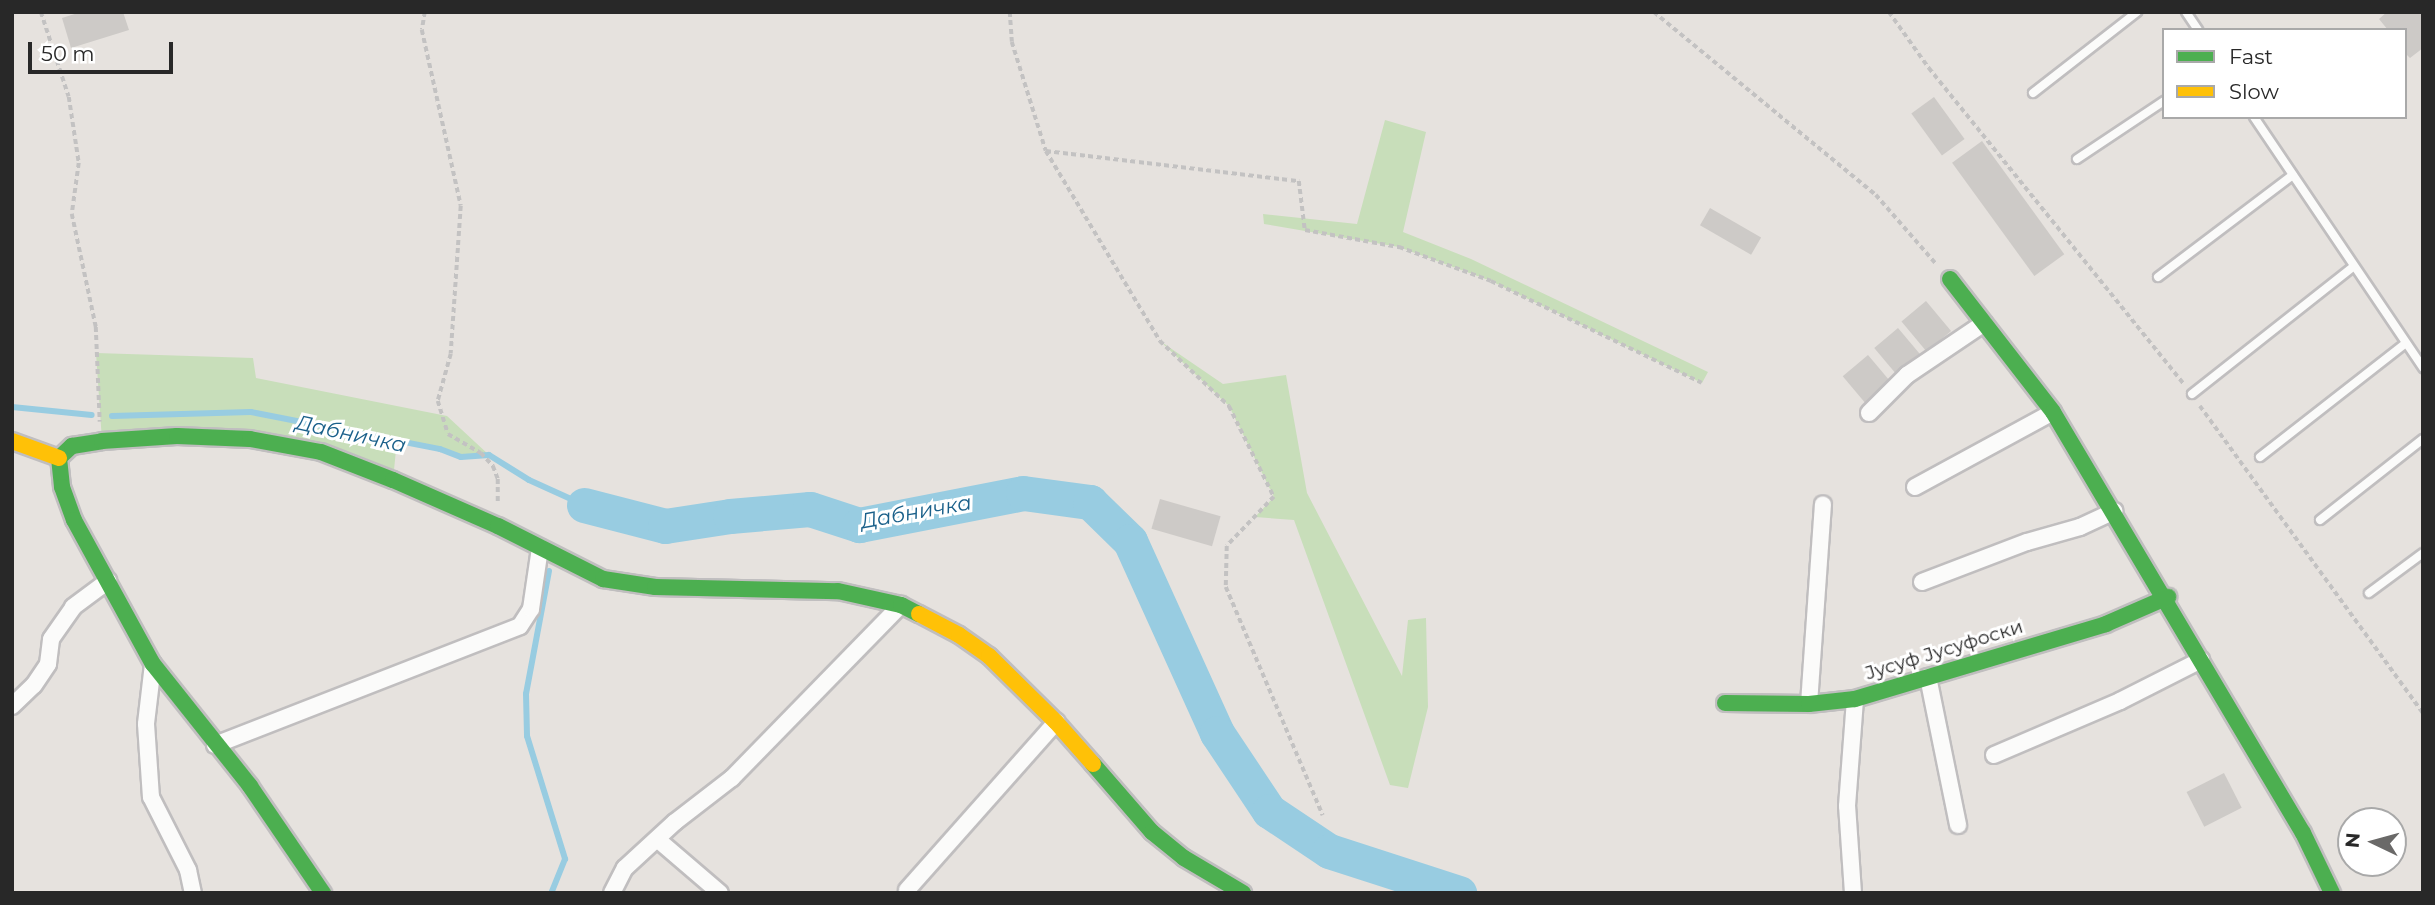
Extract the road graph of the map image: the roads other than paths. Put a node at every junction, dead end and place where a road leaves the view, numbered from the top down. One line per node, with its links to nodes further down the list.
1 (2137, 12): 4 (lane)
2 (2186, 12): 3 (lane)
3 (2196, 28)
4 (2033, 93)
5 (2162, 102): 7 (lane)
6 (2255, 119): 8 (lane)
7 (2077, 159)
8 (2293, 175): 9 (lane); 10 (lane)
9 (2354, 266): 13 (lane); 15 (lane)
10 (2158, 277)
11 (1950, 279): 12 (street)
12 (1984, 323): 16 (street); 17 (street)
13 (2406, 343): 14 (lane); 20 (lane)
14 (2423, 368)
15 (2192, 394)
16 (2053, 412): 22 (street); 24 (street)
17 (1869, 413)
18 (2423, 439): 25 (lane)
19 (12, 441): 21 (street)
20 (2260, 457)
21 (59, 458): 26 (street); 28 (street)
22 (1915, 487)
23 (1823, 504): 38 (street)
24 (2114, 511): 29 (street); 31 (street)
25 (2320, 520)
26 (540, 548): 32 (street); 41 (street)
27 (2423, 553): 30 (lane)
28 (108, 581): 34 (street); 39 (street)
29 (1922, 582)
30 (2369, 593)
31 (2168, 597): 33 (street); 35 (street, Јусуф Јусуфоски)
32 (901, 605): 40 (street); 44 (street)
33 (2201, 660): 42 (street); 53 (street)
34 (153, 664): 41 (street); 47 (street)
35 (1928, 677): 36 (street, Јусуф Јусуфоски); 43 (street)
36 (1855, 699): 38 (street, Јусуф Јусуфоски); 52 (street)
37 (1725, 703): 38 (street, Јусуф Јусуфоски)
38 (1809, 704)
39 (12, 706)
40 (1056, 722): 45 (street); 46 (street)
41 (215, 745): 48 (street)
42 (1994, 755)
43 (1958, 825)
44 (657, 839): 49 (street); 50 (street)
45 (1224, 888): 51 (street)
46 (907, 890)
47 (193, 893)
48 (323, 893)
49 (612, 893)
50 (719, 893)
51 (1243, 893)
52 (1853, 893)
53 (2332, 893)

